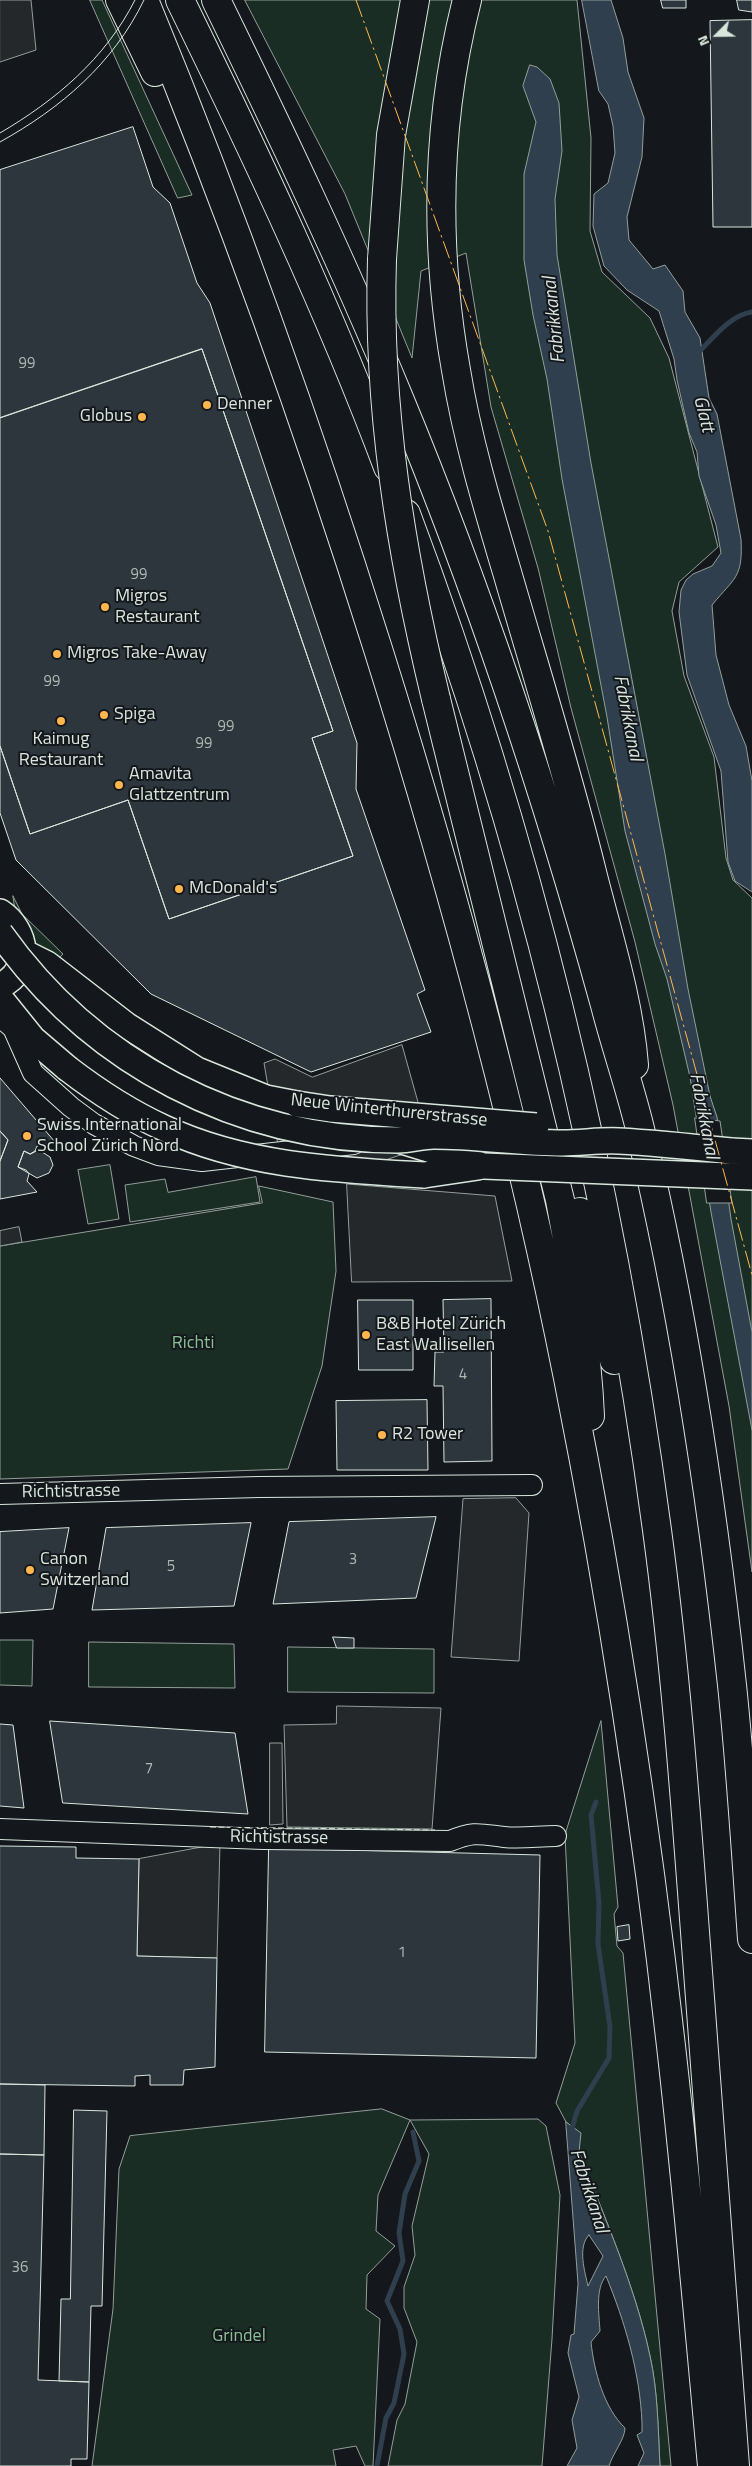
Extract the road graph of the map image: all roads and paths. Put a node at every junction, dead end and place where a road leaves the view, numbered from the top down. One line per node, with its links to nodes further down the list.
1 (120, 0): 7 (highway)
2 (144, 0): 7 (highway)
3 (180, 0): 27 (highway)
4 (216, 0): 17 (highway)
5 (415, 0): 8 (highway, bridge)
6 (467, 0): 17 (highway)
7 (258, 290): 26 (highway)
8 (455, 773): 26 (highway); 27 (highway)
9 (0, 912): 11 (main road)
10 (0, 933): 19 (main road, Neue Winterthurerstrasse, bridge)
11 (23, 952): 12 (main road); 20 (main road, Neue Winterthurerstrasse, bridge)
12 (0, 986)
13 (0, 998): 15 (main road, Neue Winterthurerstrasse)
14 (0, 1018): 16 (street)
15 (33, 1039): 16 (street); 22 (main road, Neue Winterthurerstrasse, bridge)
16 (53, 1089): 18 (street)
17 (640, 1126): 30 (highway)
18 (424, 1129)
19 (399, 1140): 20 (main road, Neue Winterthurerstrasse, bridge); 22 (main road, Neue Winterthurerstrasse, bridge)
20 (617, 1141): 21 (main road, Neue Winterthurerstrasse, bridge)
21 (752, 1152)
22 (484, 1166): 23 (main road, Neue Winterthurerstrasse, bridge)
23 (752, 1177)
24 (532, 1485): 25 (street, Richtistrasse)
25 (0, 1494)
26 (594, 1519): 31 (highway)
27 (658, 1533): 32 (highway)
28 (0, 1829): 29 (street, Richtistrasse)
29 (556, 1836)
30 (752, 1939)
31 (712, 2466)
32 (735, 2466)

